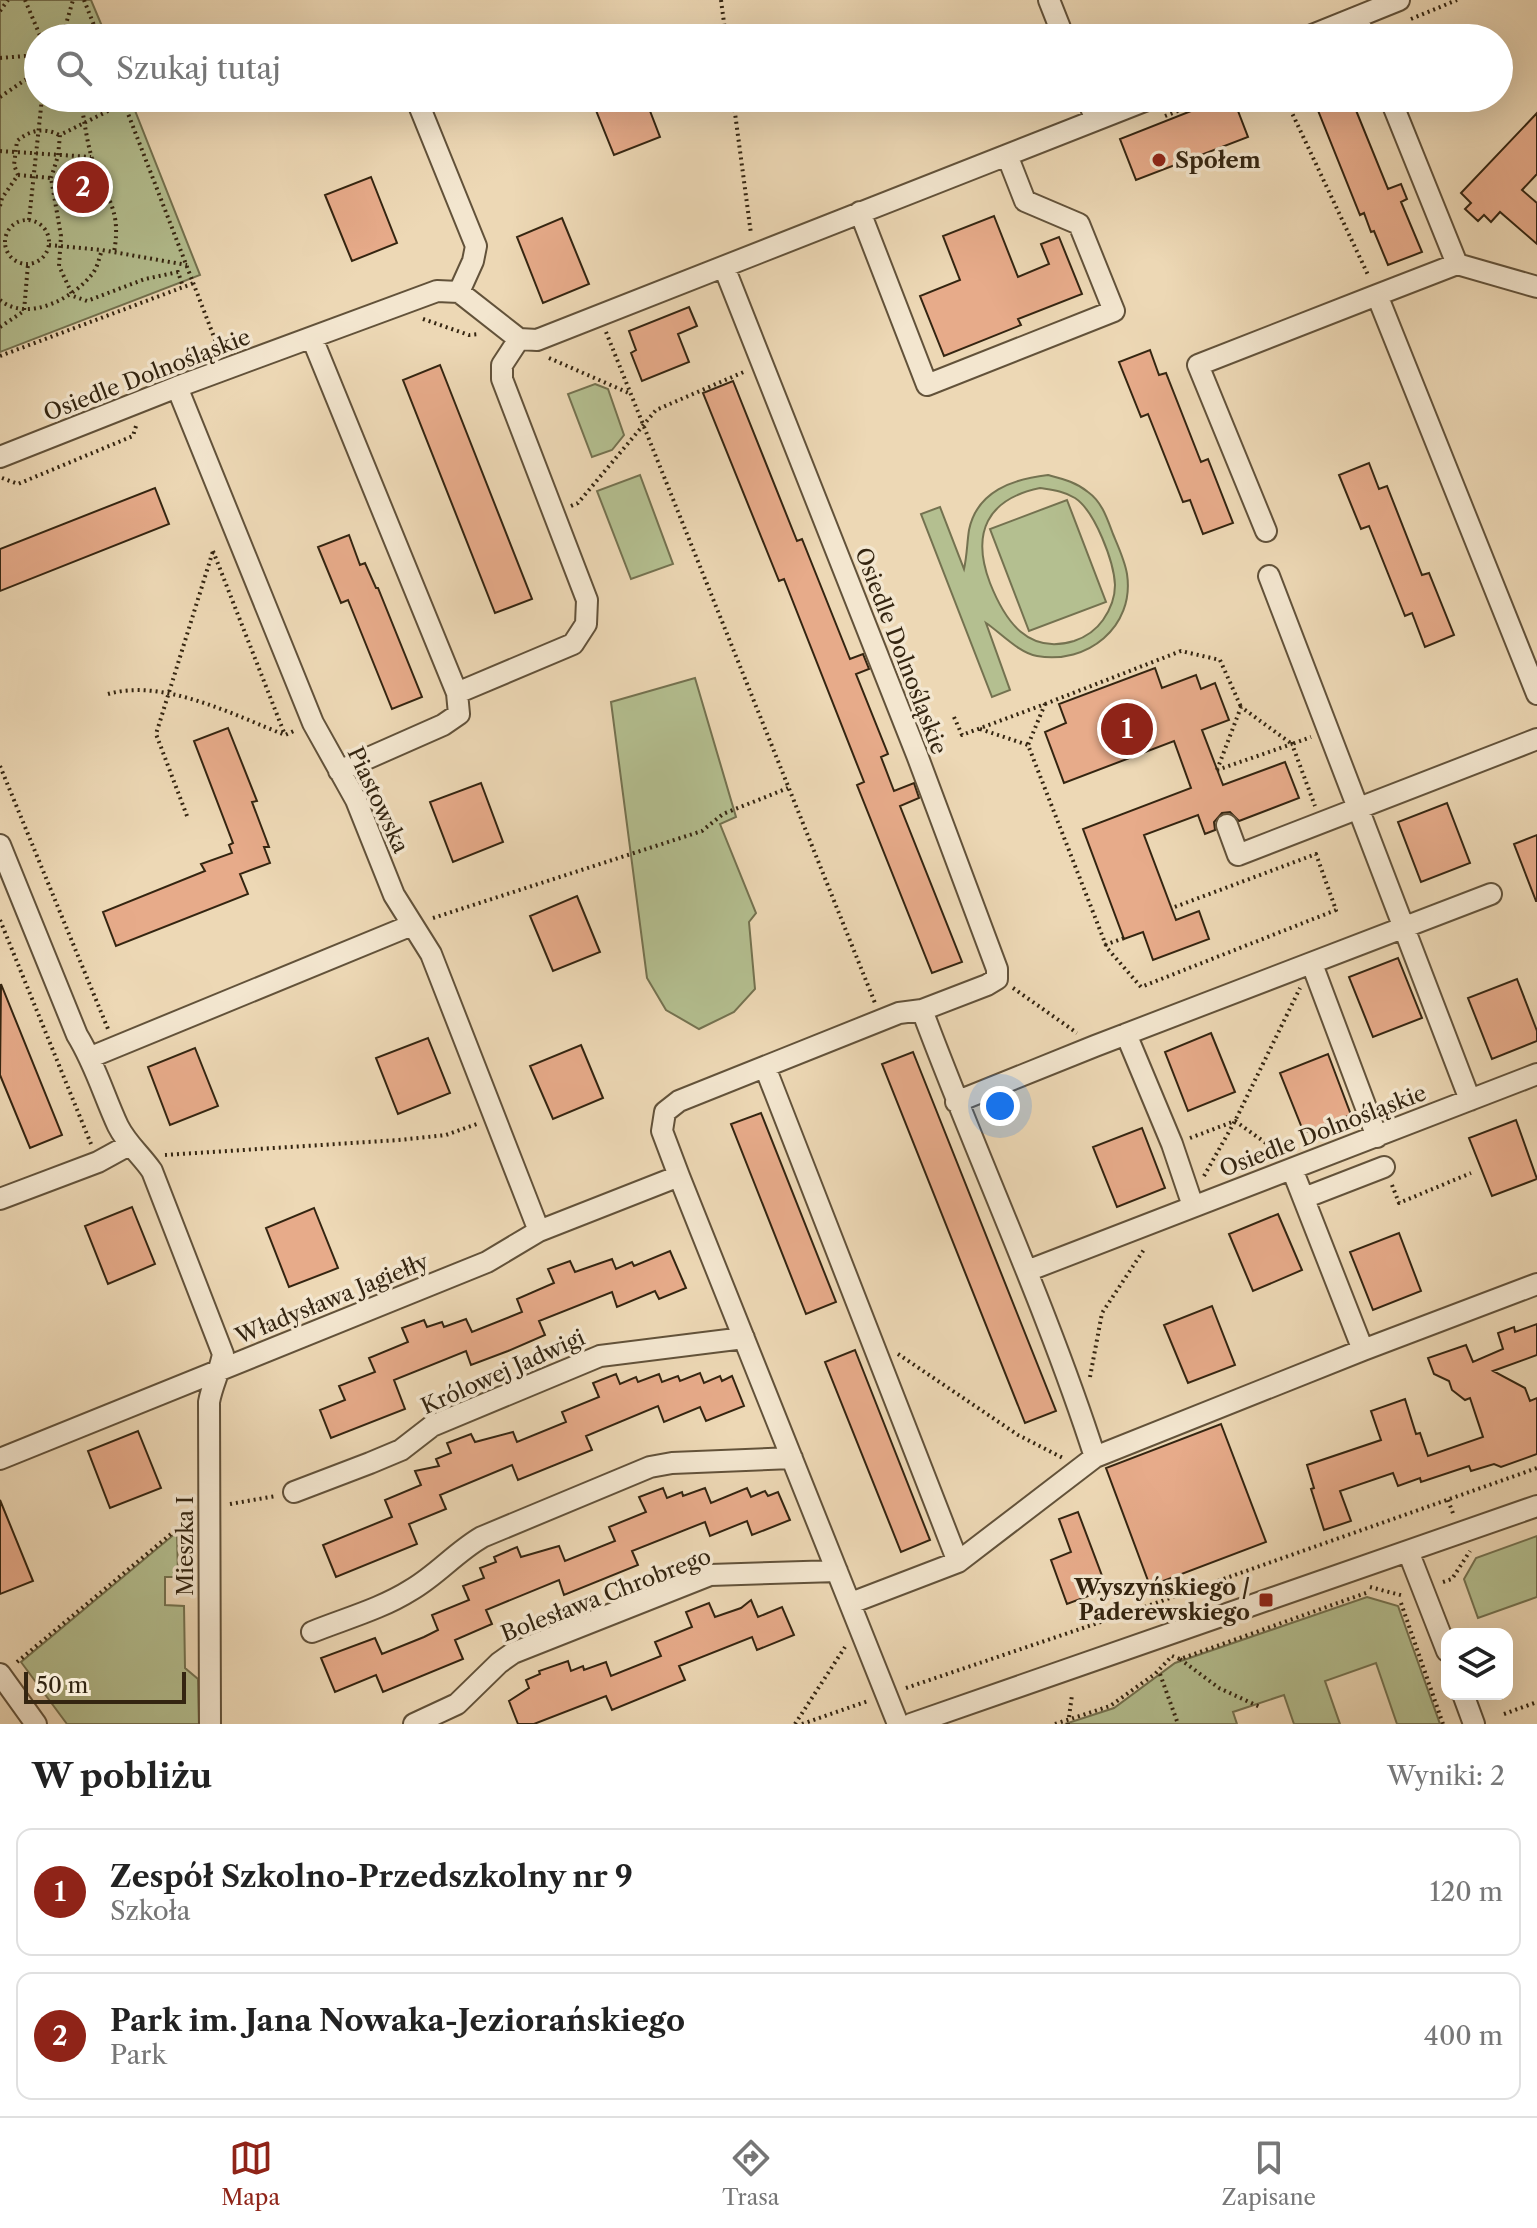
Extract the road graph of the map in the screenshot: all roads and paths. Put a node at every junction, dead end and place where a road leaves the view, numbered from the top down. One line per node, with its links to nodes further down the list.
1 (8, 0): 8 (path)
2 (25, 0): 10 (path)
3 (73, 0): 11 (path)
4 (84, 0): 12 (path)
5 (721, 0): 13 (path)
6 (1049, 0): 14 (street)
7 (1399, 0): 9 (street)
8 (0, 11)
9 (1357, 17): 15 (street); 16 (street)
10 (35, 24)
11 (66, 24)
12 (93, 24)
13 (724, 24)
14 (1058, 24)
15 (1340, 24)
16 (1360, 24)
17 (24, 56): 18 (path)
18 (0, 58)
19 (24, 81): 20 (path)
20 (0, 97)
21 (41, 112): 33 (path)
22 (83, 112): 32 (path)
23 (102, 112): 32 (path)
24 (128, 112): 55 (path)
25 (422, 112): 61 (street)
26 (735, 112): 47 (path)
27 (1093, 112): 31 (street)
28 (1116, 112): 31 (street)
29 (1292, 112): 62 (path)
30 (1396, 112): 54 (street)
31 (1096, 120): 38 (street)
32 (85, 122): 34 (path); 40 (path)
33 (39, 130): 34 (path); 36 (path); 37 (path)
34 (60, 135): 39 (path)
35 (0, 151): 36 (path)
36 (15, 152): 37 (path); 41 (path)
37 (36, 155): 39 (path); 42 (path)
38 (1007, 155): 45 (street); 45 (street)
39 (58, 156): 40 (path); 43 (path)
40 (91, 157): 52 (path)
41 (18, 175): 42 (path); 44 (path)
42 (35, 177): 43 (path); 46 (path)
43 (51, 178): 50 (path)
44 (0, 206)
45 (860, 212): 56 (street)
46 (29, 220): 48 (path); 49 (path)
47 (751, 232)
48 (3, 239): 53 (path)
49 (49, 245): 50 (path); 53 (path)
50 (60, 246): 51 (path); 60 (path)
51 (102, 250): 52 (path); 60 (path)
52 (114, 252): 55 (path)
53 (28, 264): 64 (path)
54 (1457, 264): 59 (street); 62 (street)
55 (187, 265): 57 (path)
56 (724, 267): 68 (street); 72 (street, Osiedle Dolnośląskie)
57 (194, 283): 58 (path); 73 (path)
58 (183, 287): 60 (path); 71 (path)
59 (1537, 287)
60 (71, 291): 64 (path)
61 (459, 292): 68 (street); 69 (street, Osiedle Dolnośląskie)
62 (1377, 295): 81 (street); 85 (street)
63 (0, 300): 64 (path)
64 (24, 311): 66 (path)
65 (421, 318): 68 (path)
66 (0, 327)
67 (605, 329): 75 (path)
68 (512, 335): 80 (street)
69 (312, 338): 73 (street, Osiedle Dolnośląskie); 83 (street)
70 (541, 354): 75 (path)
71 (0, 356)
72 (763, 364): 77 (path); 112 (street, Osiedle Dolnośląskie)
73 (227, 369): 74 (street, Osiedle Dolnośląskie)
74 (177, 387): 78 (street, Osiedle Dolnośląskie); 90 (street, Piastowska)
75 (631, 394): 77 (path)
76 (138, 421): 79 (path)
77 (643, 425): 80 (path); 98 (path)
78 (0, 457)
79 (0, 478)
80 (554, 513): 83 (street)
81 (1266, 531)
82 (1269, 576): 99 (street)
83 (457, 693): 97 (street)
84 (108, 694): 86 (path)
85 (1537, 694)
86 (169, 695): 92 (path); 92 (path); 100 (path)
87 (1045, 704): 88 (path); 91 (path); 95 (path)
88 (1241, 707): 94 (path); 94 (path)
89 (954, 717): 91 (path)
90 (313, 723): 92 (path); 97 (street, Piastowska)
91 (980, 729): 95 (path)
92 (285, 735)
93 (1537, 739): 99 (street)
94 (1292, 744): 101 (path)
95 (1028, 745): 110 (path)
96 (0, 766): 116 (path)
97 (339, 771): 107 (street, Piastowska)
98 (789, 787): 107 (path); 114 (path)
99 (1358, 808): 101 (street); 108 (street)
100 (187, 816)
101 (1322, 822): 102 (street)
102 (1227, 825)
103 (0, 845): 118 (street)
104 (1491, 894): 108 (street)
105 (1172, 908): 110 (path)
106 (0, 920): 128 (path)
107 (412, 925): 116 (street); 123 (street, Piastowska)
108 (1404, 929): 111 (street); 121 (street)
109 (1124, 938): 110 (path)
110 (1105, 945)
111 (1312, 964): 115 (street); 124 (path); 125 (street)
112 (997, 979): 113 (street); 117 (path)
113 (922, 1010): 114 (street); 122 (street)
114 (882, 1020): 119 (street)
115 (1126, 1034): 117 (street); 126 (street)
116 (115, 1046): 118 (street)
117 (1095, 1046): 122 (street)
118 (91, 1057): 127 (street)
119 (765, 1067): 132 (street); 142 (street)
120 (1537, 1074): 121 (street, Osiedle Dolnośląskie)
121 (1470, 1100): 125 (street, Osiedle Dolnośląskie)
122 (956, 1102): 138 (street)
123 (495, 1118): 127 (path); 137 (street, Piastowska)
124 (1235, 1121): 126 (path); 130 (path); 135 (path)
125 (1377, 1137): 130 (street, Osiedle Dolnośląskie)
126 (1172, 1144): 135 (street)
127 (136, 1151): 128 (street); 143 (street)
128 (98, 1162): 134 (street)
129 (1384, 1167): 131 (path); 133 (street)
130 (1292, 1169): 133 (street); 135 (street, Osiedle Dolnośląskie)
131 (1471, 1173)
132 (679, 1176): 137 (street, Władysława Jagiełły); 140 (street)
133 (1304, 1198): 141 (street)
134 (0, 1199)
135 (1192, 1202): 136 (street, Osiedle Dolnośląskie)
136 (1166, 1216): 138 (street, Osiedle Dolnośląskie); 144 (path)
137 (539, 1231): 143 (street, Władysława Jagiełły)
138 (1027, 1271): 144 (street)
139 (1537, 1284): 141 (street)
140 (744, 1338): 146 (street); 150 (street, Królowej Jadwigi)
141 (1363, 1350): 145 (street)
142 (877, 1354): 148 (path); 156 (street)
143 (220, 1370): 147 (street, Władysława Jagiełły); 153 (street, Mieszka I)
144 (1083, 1419): 145 (street)
145 (1095, 1457): 156 (street)
146 (792, 1458): 157 (street); 161 (street)
147 (0, 1459)
148 (1069, 1461)
149 (1537, 1468): 151 (path)
150 (294, 1492): 153 (path)
151 (1448, 1500): 154 (path); 168 (path)
152 (1537, 1506): 155 (street)
153 (209, 1508): 167 (path); 177 (street, Mieszka I)
154 (1456, 1522)
155 (1408, 1551): 162 (street); 182 (street)
156 (958, 1562): 159 (street)
157 (837, 1571): 159 (street); 178 (street, Bolesława Chrobrego)
158 (1366, 1593): 164 (path)
159 (851, 1603): 179 (path); 181 (street)
160 (1401, 1603): 185 (path)
161 (312, 1632)
162 (1441, 1636)
163 (1165, 1653): 164 (path)
164 (1180, 1659): 173 (path)
165 (1163, 1666): 183 (path)
166 (1160, 1674): 184 (path)
167 (0, 1675): 176 (street)
168 (896, 1691)
169 (1072, 1695): 175 (path)
170 (876, 1698): 180 (path)
171 (1465, 1700): 186 (street)
172 (1537, 1702): 174 (path)
173 (1260, 1707)
174 (1504, 1714)
175 (1069, 1721)
176 (36, 1724)
177 (210, 1724)
178 (414, 1724)
179 (795, 1724)
180 (802, 1724)
181 (898, 1724)
182 (911, 1724)
183 (1055, 1724)
184 (1178, 1724)
185 (1443, 1724)
186 (1474, 1724)

